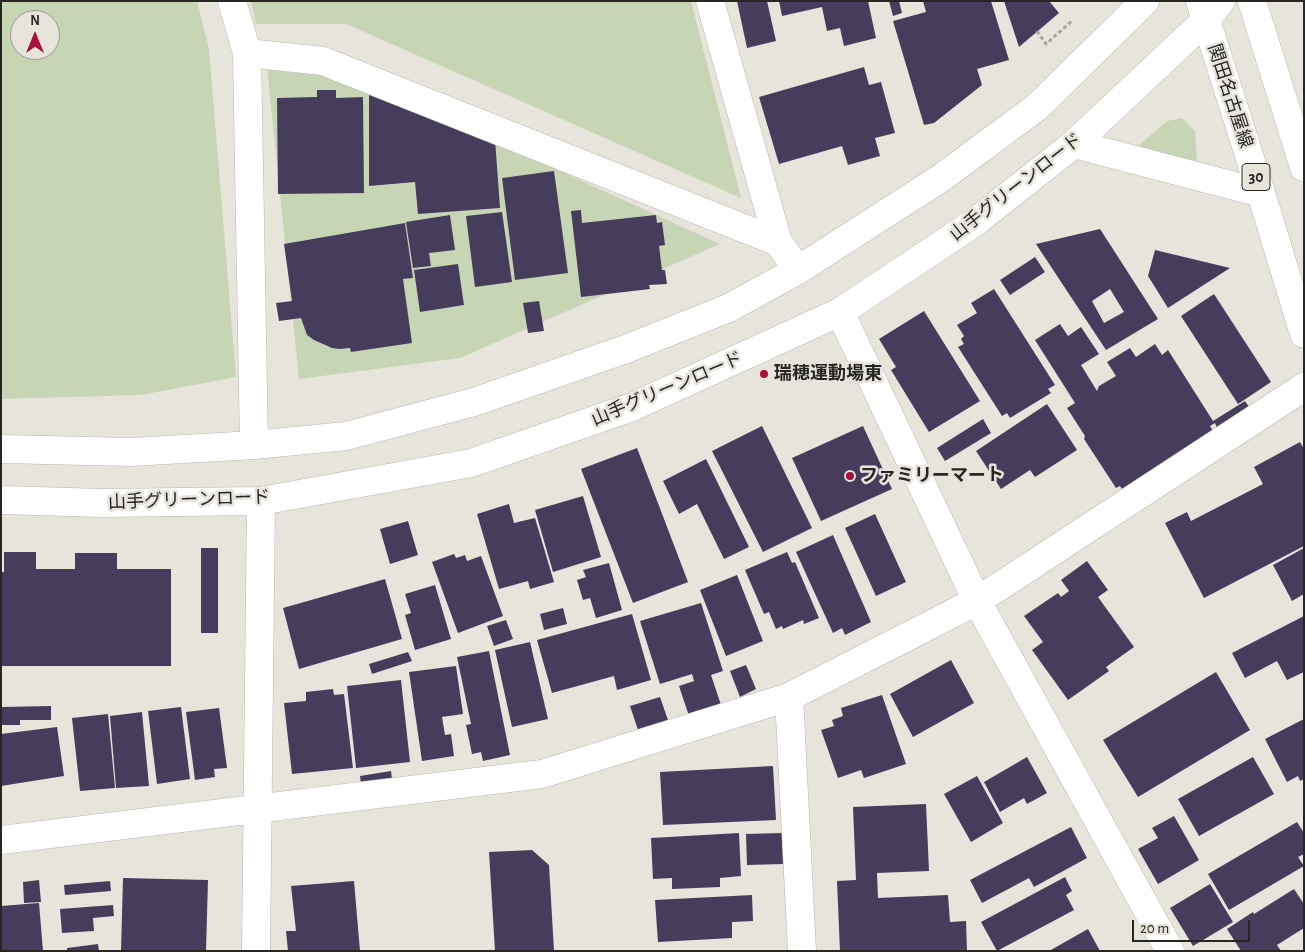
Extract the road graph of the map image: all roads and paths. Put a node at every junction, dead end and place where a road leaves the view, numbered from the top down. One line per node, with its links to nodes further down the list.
1 (232, 1): 8 (street)
2 (710, 1): 12 (street)
3 (1145, 1): 13 (street)
4 (1252, 1): 10 (street)
5 (1209, 8): 9 (street, 山手グリーンロード); 11 (street, 関田名古屋線 / 30)
6 (1075, 18): 7 (path)
7 (1037, 30)
8 (247, 53): 12 (street); 17 (street)
9 (1074, 144): 11 (street); 14 (street, 山手グリーンロード)
10 (1304, 167)
11 (1261, 193): 15 (street, 関田名古屋線 / 30)
12 (778, 242): 13 (street)
13 (798, 270): 17 (street)
14 (840, 312): 20 (street, 山手グリーンロード); 21 (street)
15 (1304, 334)
16 (1304, 387): 21 (street)
17 (254, 445): 18 (street)
18 (1, 449)
19 (1, 500): 20 (street, 山手グリーンロード)
20 (261, 500): 23 (street)
21 (977, 601): 22 (street); 27 (street)
22 (789, 697): 23 (street); 26 (street)
23 (259, 808): 24 (street); 25 (street)
24 (1, 840)
25 (256, 951)
26 (802, 951)
27 (1170, 951)

